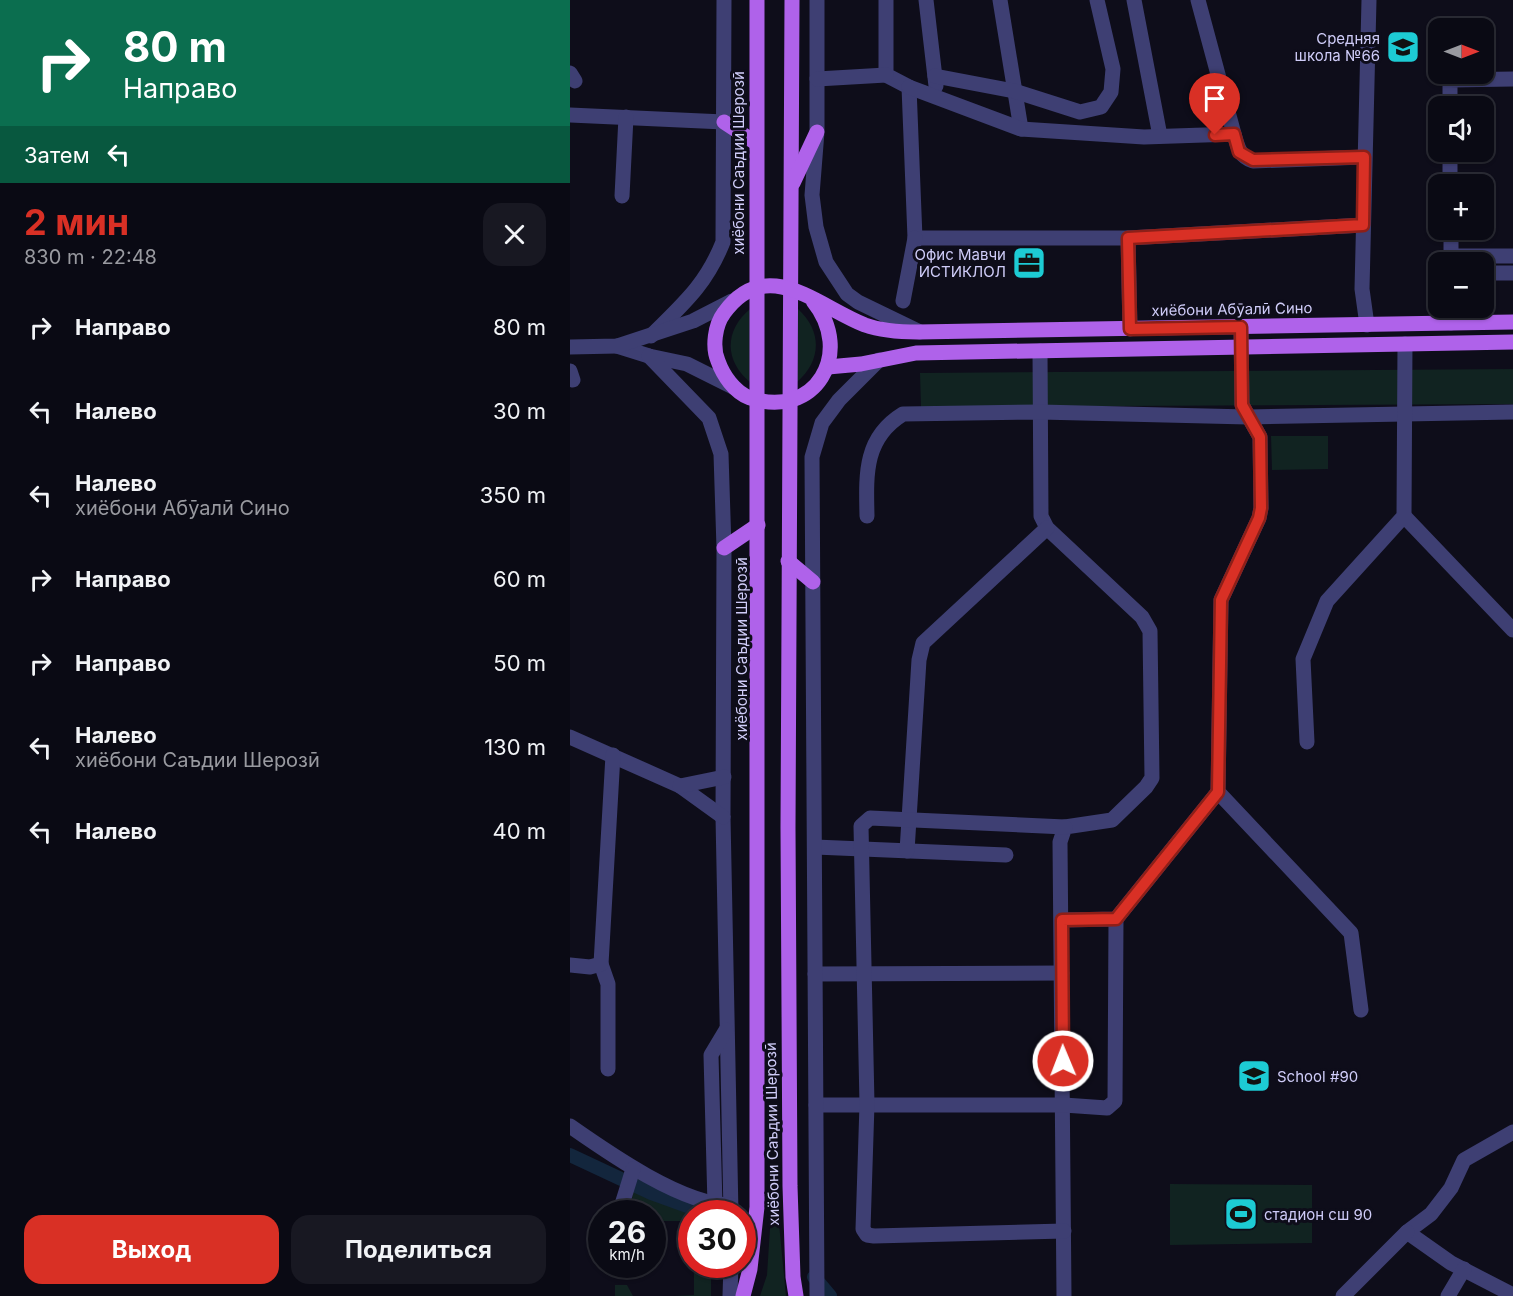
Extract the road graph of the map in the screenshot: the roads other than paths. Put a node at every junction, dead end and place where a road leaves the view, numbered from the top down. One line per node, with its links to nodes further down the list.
1 (724, 0): 22 (street)
2 (757, 0): 27 (main road, хиёбони Саъдии Шерозӣ)
3 (792, 0): 29 (main road, хиёбони Саъдии Шерозӣ)
4 (817, 0): 14 (street)
5 (886, 0): 12 (street)
6 (926, 0): 13 (street)
7 (1000, 0): 17 (street)
8 (1097, 0): 17 (street)
9 (1134, 0): 26 (street)
10 (1198, 0): 25 (street)
11 (1369, 0): 28 (street)
12 (886, 75): 14 (street); 16 (street)
13 (935, 76): 17 (street); 19 (street)
14 (817, 79): 24 (street)
15 (1513, 79): 18 (street)
16 (909, 87): 19 (street); 32 (street)
17 (1014, 91): 23 (street)
18 (1450, 96)
19 (937, 99): 23 (street)
20 (570, 115): 21 (street)
21 (626, 117): 22 (street); 30 (street)
22 (724, 122): 27 (main road); 50 (street)
23 (1021, 129): 26 (street)
24 (817, 132): 29 (main road); 49 (street)
25 (1234, 134): 26 (street); 28 (street)
26 (1160, 136)
27 (756, 143): 38 (main road, хиёбони Саъдии Шерозӣ)
28 (1364, 157): 31 (street)
29 (791, 189): 39 (main road, хиёбони Саъдии Шерозӣ)
30 (622, 196)
31 (1363, 225): 33 (street); 46 (street)
32 (915, 238): 33 (street); 42 (street)
33 (1128, 238): 48 (street)
34 (1513, 256): 35 (street)
35 (1494, 257)
36 (1494, 273): 37 (street)
37 (1513, 273)
38 (757, 287): 39 (main road); 40 (main road); 61 (main road, хиёбони Саъдии Шерозӣ)
39 (790, 287): 41 (main road, хиёбони Абӯалӣ Сино); 62 (main road, хиёбони Саъдии Шерозӣ)
40 (732, 301): 50 (street); 60 (main road)
41 (813, 301): 49 (main road, хиёбони Абӯалӣ Сино); 59 (main road, хиёбони Абӯалӣ Сино)
42 (903, 301)
43 (1451, 318): 45 (street)
44 (1513, 322): 45 (main road, хиёбони Абӯалӣ Сино)
45 (1451, 323): 46 (main road, хиёбони Абӯалӣ Сино)
46 (1366, 325): 47 (main road, хиёбони Абӯалӣ Сино)
47 (1241, 327): 48 (main road, хиёбони Абӯалӣ Сино); 55 (street)
48 (1130, 329): 49 (main road, хиёбони Абӯалӣ Сино)
49 (920, 332)
50 (651, 336): 53 (street)
51 (1513, 342): 52 (main road)
52 (1405, 344): 55 (main road); 65 (street)
53 (618, 346): 54 (street); 57 (street)
54 (570, 347)
55 (1242, 347): 56 (main road); 66 (street)
56 (1040, 351): 58 (main road); 63 (street)
57 (650, 356): 60 (street); 71 (street)
58 (879, 360): 59 (main road); 73 (street)
59 (828, 367): 62 (main road)
60 (736, 389): 61 (main road)
61 (758, 400): 62 (main road); 69 (main road, хиёбони Саъдии Шерозӣ)
62 (791, 401): 72 (main road, хиёбони Саъдии Шерозӣ)
63 (1040, 412): 66 (street); 67 (street); 70 (street)
64 (1513, 412): 65 (street)
65 (1404, 413): 66 (street); 68 (street)
66 (1248, 417): 80 (street)
67 (867, 516)
68 (1404, 516): 74 (street); 76 (street)
69 (758, 525): 71 (main road); 114 (main road, хиёбони Саъдии Шерозӣ)
70 (1047, 528): 82 (street); 83 (street)
71 (724, 548): 78 (street)
72 (788, 561): 73 (main road); 115 (main road, хиёбони Саъдии Шерозӣ)
73 (813, 582): 84 (street)
74 (1513, 630)
75 (570, 737): 77 (street)
76 (1307, 742)
77 (613, 755): 79 (street); 90 (street)
78 (724, 777): 79 (street); 81 (street)
79 (680, 786): 81 (street)
80 (1218, 792): 88 (street); 95 (street)
81 (723, 818): 96 (street)
82 (910, 822): 83 (street); 85 (street); 86 (street)
83 (1065, 826): 89 (street)
84 (815, 847): 85 (street); 93 (street)
85 (864, 849): 86 (street); 94 (street)
86 (908, 851): 87 (street)
87 (1006, 855)
88 (1116, 919): 89 (street); 99 (street)
89 (1062, 920): 92 (street)
90 (601, 964): 91 (street); 97 (street)
91 (570, 965)
92 (1062, 973): 94 (street); 99 (street)
93 (815, 974): 94 (street); 100 (street)
94 (864, 974): 98 (street)
95 (1361, 1011)
96 (726, 1030): 106 (street); 107 (street)
97 (608, 1069)
98 (867, 1104): 99 (street); 100 (street); 108 (street)
99 (1064, 1105): 108 (street)
100 (816, 1106): 116 (street)
101 (570, 1126): 103 (street)
102 (1513, 1132): 109 (street)
103 (629, 1180): 104 (street); 105 (street)
104 (623, 1200)
105 (698, 1200)
106 (715, 1200)
107 (731, 1200)
108 (1064, 1231): 117 (street)
109 (1407, 1232): 110 (street); 118 (street)
110 (1464, 1269): 112 (street); 119 (street)
111 (730, 1278): 113 (street)
112 (1513, 1295)
113 (730, 1296)
114 (743, 1296)
115 (796, 1296)
116 (817, 1296)
117 (1064, 1296)
118 (1343, 1296)
119 (1448, 1296)

